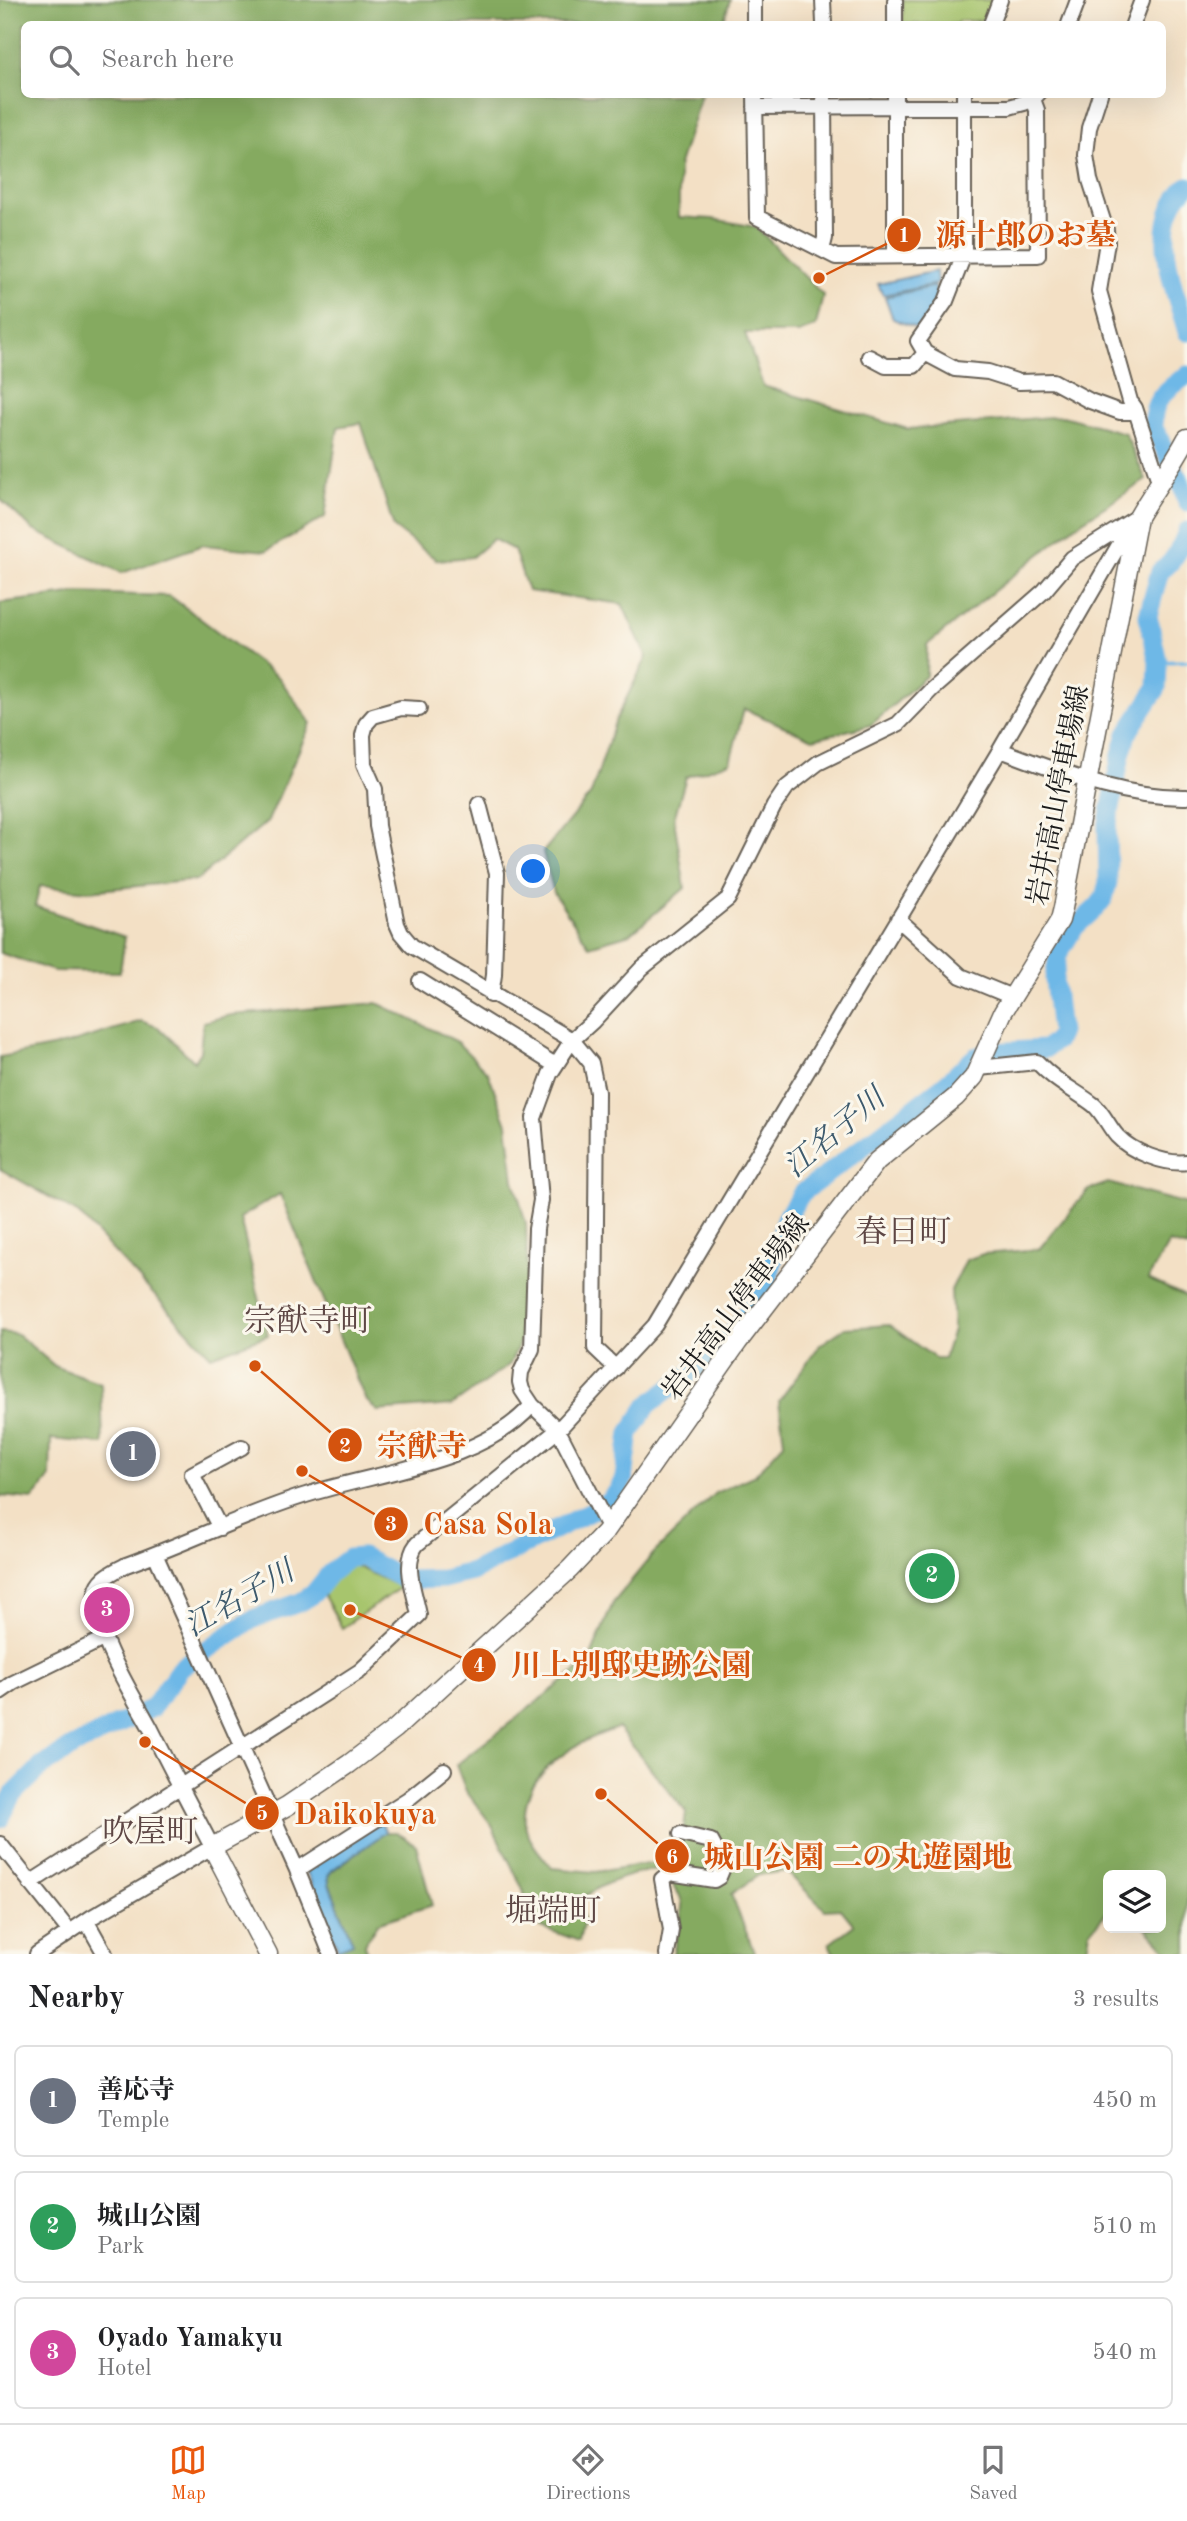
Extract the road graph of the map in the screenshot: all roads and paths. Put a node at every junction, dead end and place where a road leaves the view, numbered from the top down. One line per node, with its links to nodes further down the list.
1 (754, 0): 7 (street)
2 (823, 0): 8 (street)
3 (895, 0): 9 (street)
4 (1000, 0): 10 (street)
5 (1078, 0): 11 (street)
6 (1142, 0): 12 (street)
7 (754, 21)
8 (824, 21)
9 (895, 21)
10 (992, 21)
11 (1070, 21)
12 (1134, 21)
13 (1033, 98): 18 (street)
14 (1036, 98): 21 (street)
15 (1099, 98): 25 (street)
16 (825, 100): 17 (street); 19 (street); 20 (street)
17 (755, 101): 20 (street)
18 (964, 101): 19 (street); 21 (street)
19 (895, 103): 22 (street)
20 (822, 250): 22 (street)
21 (964, 255): 22 (street); 23 (street)
22 (895, 256)
23 (925, 353): 24 (street); 25 (street)
24 (869, 357)
25 (1136, 412): 27 (street)
26 (1183, 446): 27 (main road, 岩井高山停車場線)
27 (1162, 478): 28 (main road, 岩井高山停車場線)
28 (1138, 517): 30 (street); 31 (main road, 岩井高山停車場線); 38 (street)
29 (419, 709): 36 (street)
30 (1000, 750): 31 (street); 34 (street)
31 (1087, 782): 32 (street); 37 (main road, 岩井高山停車場線)
32 (1187, 797)
33 (479, 803): 36 (street)
34 (898, 919): 37 (street); 42 (street)
35 (420, 981): 39 (street)
36 (491, 995): 38 (street)
37 (1012, 998): 40 (main road, 岩井高山停車場線)
38 (572, 1040): 39 (street); 42 (street)
39 (555, 1065): 43 (street)
40 (979, 1066): 41 (street); 46 (main road, 岩井高山停車場線)
41 (1187, 1162)
42 (616, 1368): 44 (street)
43 (532, 1405): 44 (street); 47 (street)
44 (558, 1430): 46 (street); 51 (street)
45 (242, 1447): 47 (street)
46 (601, 1514): 54 (main road, 岩井高山停車場線)
47 (220, 1528): 48 (street)
48 (155, 1554): 49 (street); 51 (street)
49 (105, 1638): 50 (street); 53 (street)
50 (0, 1692)
51 (241, 1746): 53 (street); 54 (street)
52 (444, 1770): 58 (street)
53 (180, 1786): 57 (street); 59 (street)
54 (273, 1814): 57 (main road, 岩井高山停車場線); 58 (street)
55 (681, 1834): 66 (street)
56 (0, 1844): 59 (street)
57 (212, 1847): 60 (street); 64 (main road)
58 (297, 1870): 65 (street)
59 (30, 1883): 61 (street)
60 (87, 1922): 61 (street); 63 (street)
61 (70, 1933): 62 (street)
62 (37, 1954)
63 (105, 1954)
64 (268, 1954)
65 (331, 1954)
66 (667, 1954)

